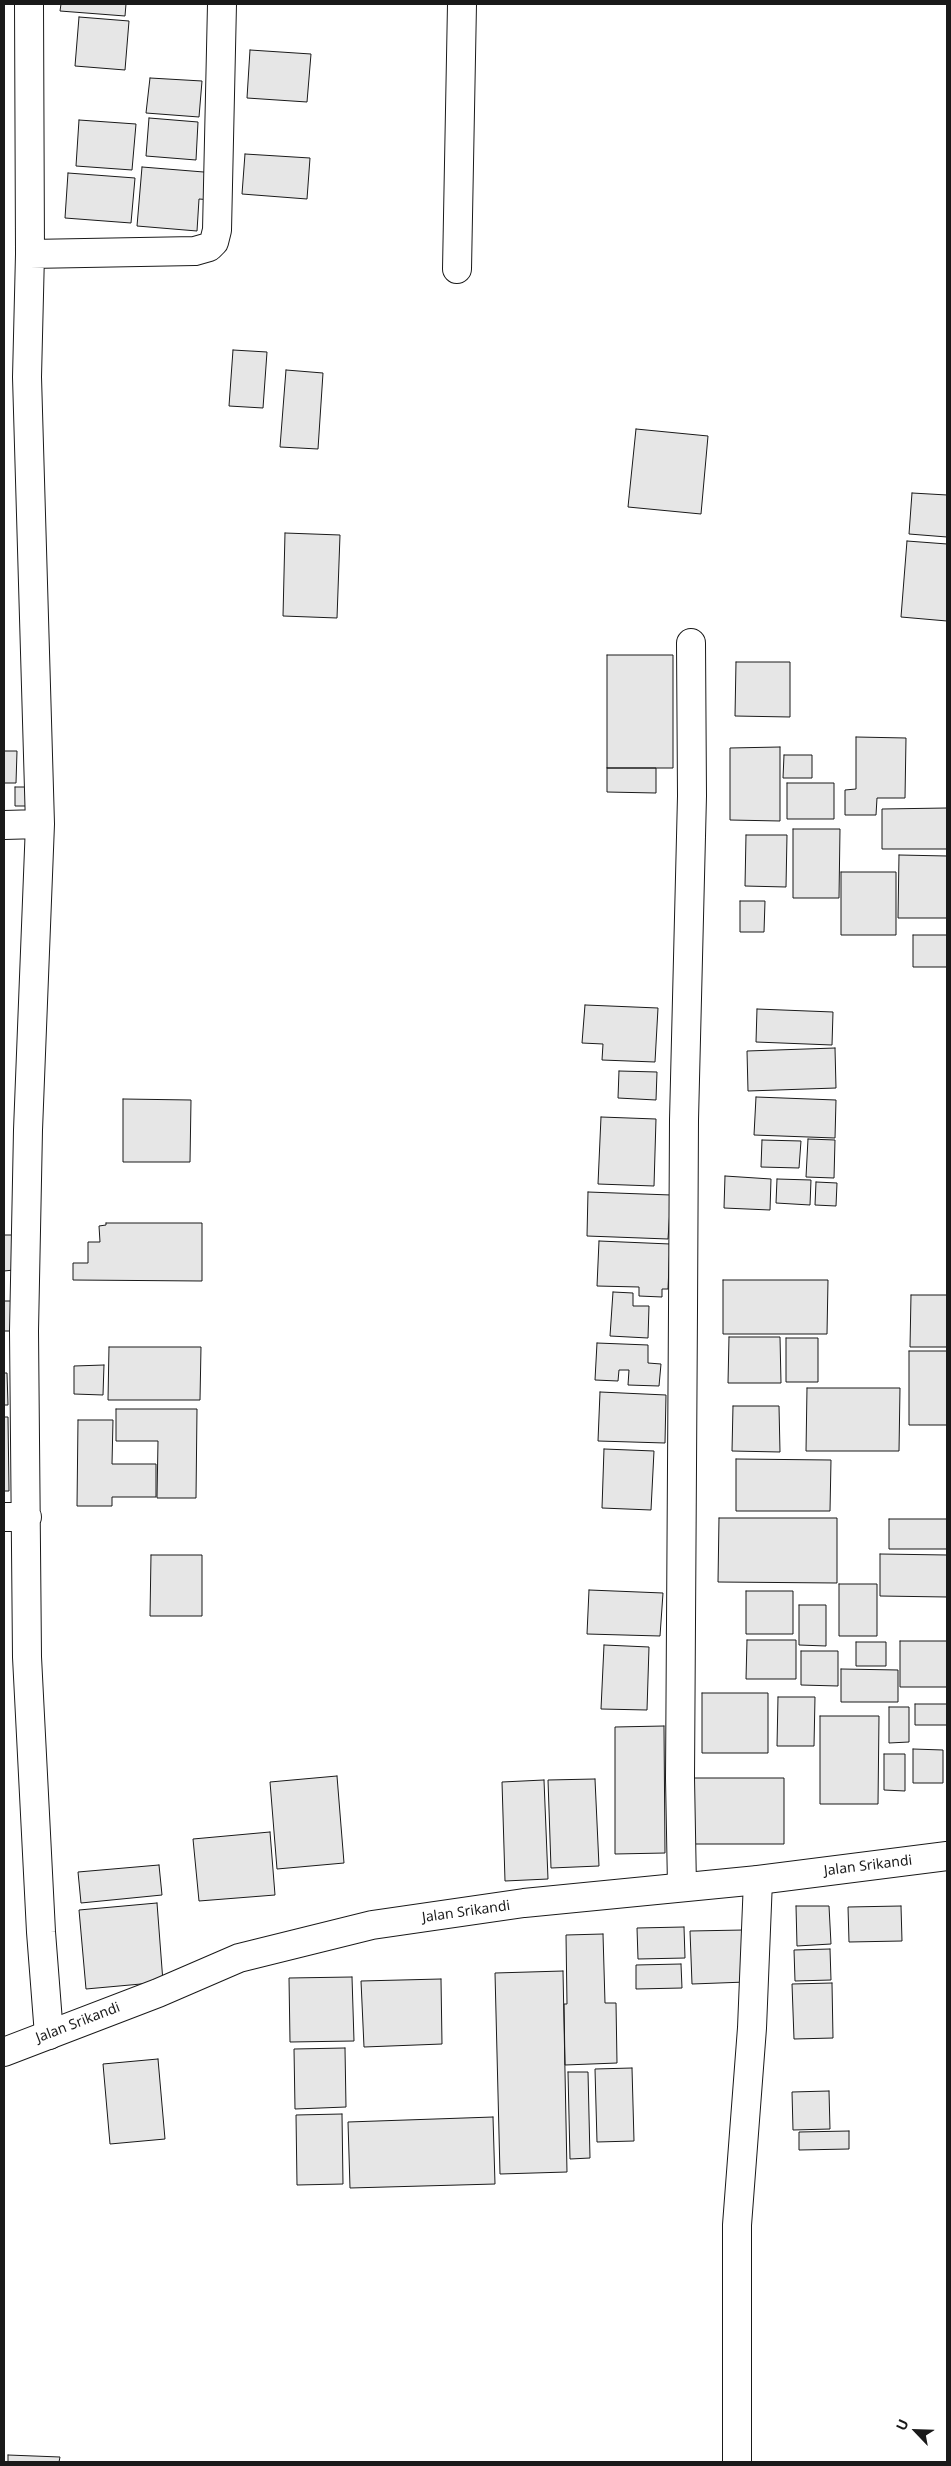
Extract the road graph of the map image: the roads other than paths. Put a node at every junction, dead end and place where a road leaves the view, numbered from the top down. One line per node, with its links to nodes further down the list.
1 (29, 4): 4 (street)
2 (222, 4): 4 (street)
3 (462, 4): 5 (street)
4 (30, 254): 7 (street)
5 (457, 269)
6 (691, 643): 12 (street)
7 (40, 824): 8 (street); 9 (street)
8 (4, 825)
9 (15, 1517): 13 (street)
10 (947, 1856): 11 (street, Jalan Srikandi)
11 (758, 1880): 12 (street, Jalan Srikandi); 15 (street)
12 (682, 1887): 13 (street, Jalan Srikandi)
13 (49, 2035): 14 (street, Jalan Srikandi)
14 (4, 2052)
15 (737, 2462)

